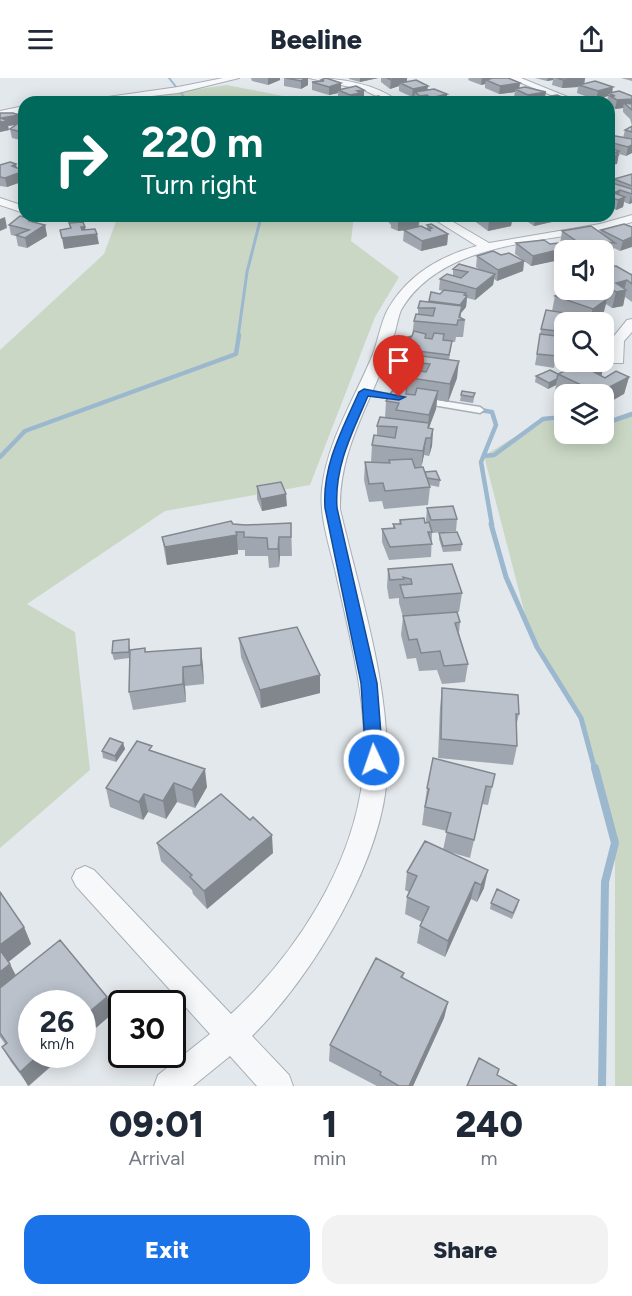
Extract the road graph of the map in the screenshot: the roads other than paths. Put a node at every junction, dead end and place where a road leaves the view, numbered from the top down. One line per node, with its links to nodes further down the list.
1 (235, 78): 4 (street)
2 (313, 78): 5 (street)
3 (513, 78): 6 (street)
4 (127, 96)
5 (383, 96)
6 (560, 96)
7 (18, 111): 8 (street)
8 (0, 114)
9 (0, 201): 10 (street)
10 (18, 208)
11 (632, 218): 13 (street)
12 (445, 222): 13 (street)
13 (488, 248): 16 (street)
14 (632, 323): 15 (street)
15 (618, 360)
16 (364, 392): 17 (lane); 19 (street)
17 (480, 410)
18 (85, 878): 19 (street)
19 (229, 1037): 20 (street); 21 (street)
20 (169, 1086)
21 (278, 1086)

